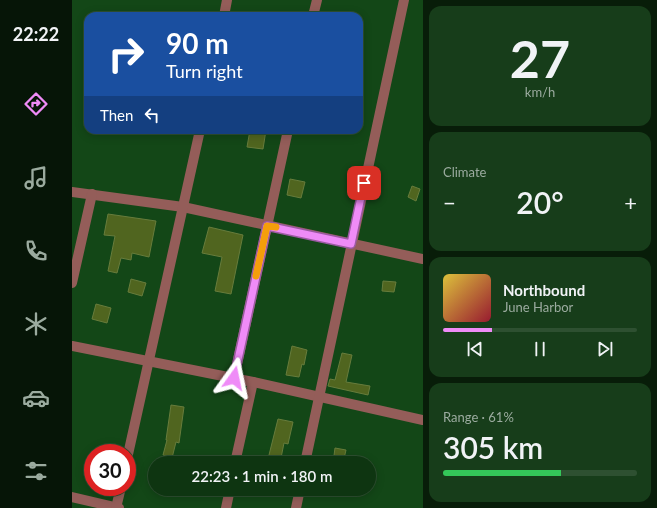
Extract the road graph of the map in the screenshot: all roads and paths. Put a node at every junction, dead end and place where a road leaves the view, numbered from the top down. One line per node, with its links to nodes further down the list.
1 (227, 0): 4 (street)
2 (317, 0): 5 (street)
3 (404, 0): 12 (street)
4 (225, 12)
5 (314, 12)
6 (199, 134): 10 (street)
7 (287, 134): 11 (street)
8 (72, 192): 9 (street)
9 (92, 194): 10 (street); 14 (street)
10 (182, 207): 11 (street); 16 (street)
11 (267, 226): 12 (street); 17 (street)
12 (351, 244): 13 (street); 19 (street)
13 (423, 259)
14 (72, 283)
15 (72, 346): 16 (street)
16 (148, 362): 17 (street); 21 (street)
17 (234, 378): 18 (street)
18 (253, 382): 19 (street); 22 (street)
19 (320, 397): 20 (street); 23 (street)
20 (423, 420)
21 (130, 444)
22 (237, 456)
23 (307, 456)
24 (119, 496): 28 (street)
25 (229, 496): 29 (street)
26 (299, 496): 30 (street)
27 (72, 497): 28 (street)
28 (117, 508)
29 (226, 508)
30 (296, 508)

